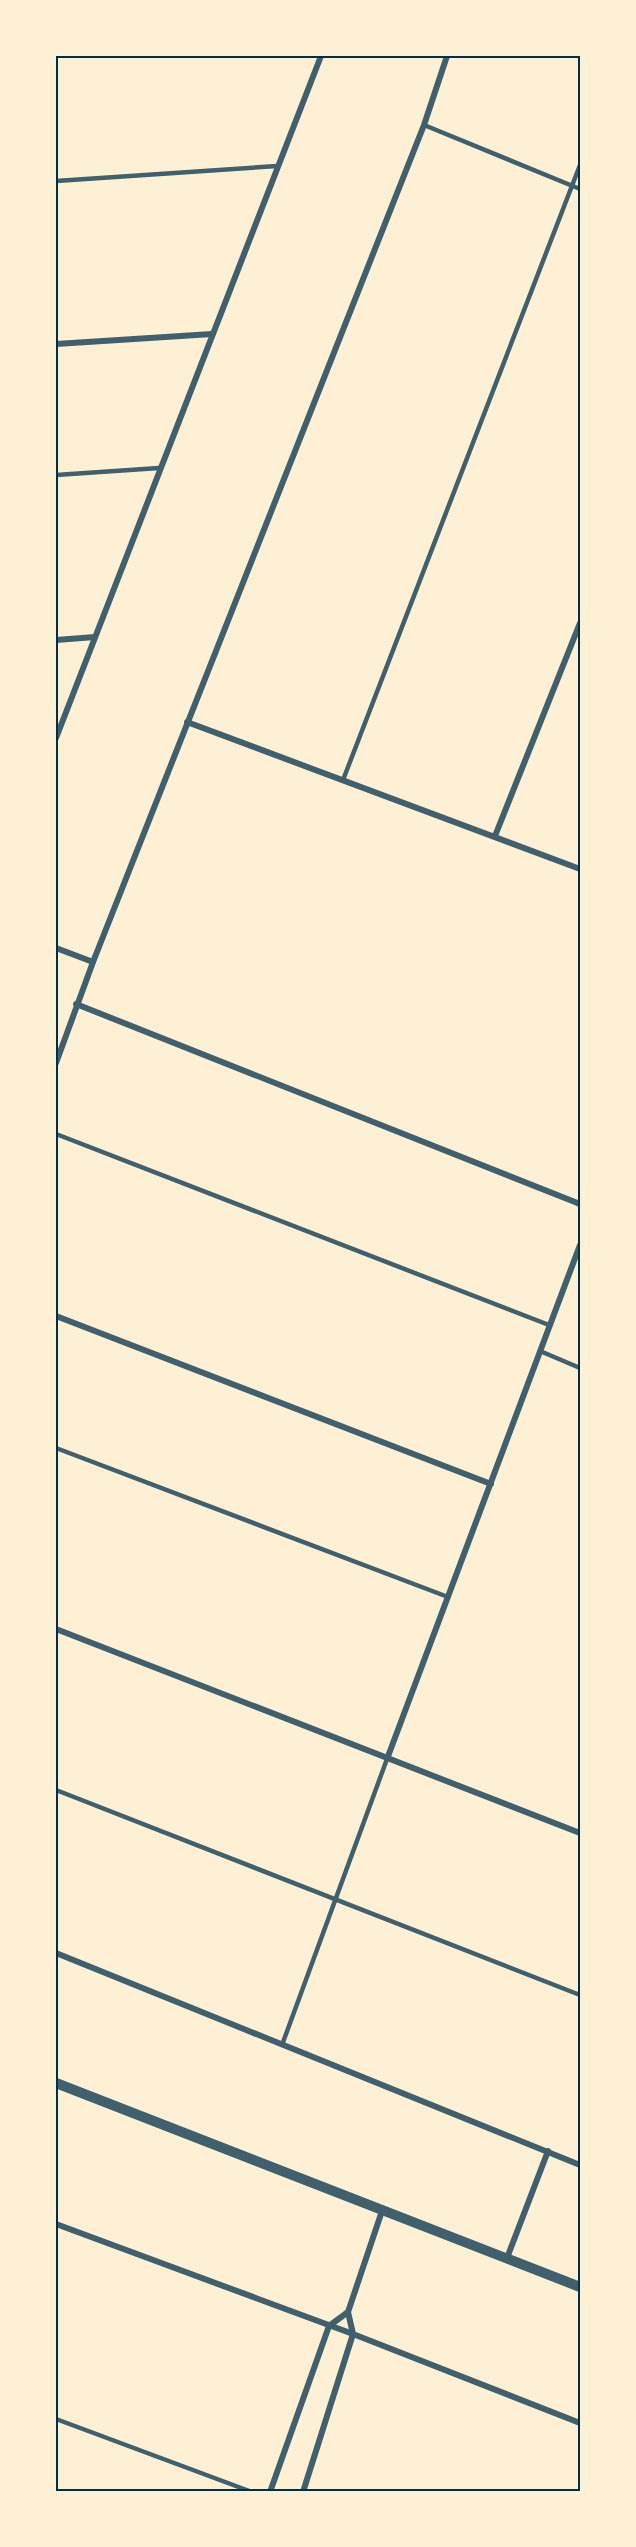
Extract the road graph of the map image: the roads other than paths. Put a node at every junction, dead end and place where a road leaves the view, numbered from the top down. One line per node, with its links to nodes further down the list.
1 (321, 56): 5 (street)
2 (447, 56): 3 (street)
3 (424, 125): 7 (lane); 16 (street)
4 (580, 165): 7 (lane)
5 (278, 166): 6 (lane); 9 (street)
6 (56, 182)
7 (573, 186): 8 (lane); 18 (lane)
8 (580, 189)
9 (212, 334): 10 (street); 11 (street)
10 (56, 345)
11 (159, 468): 12 (lane); 14 (street)
12 (56, 475)
13 (580, 623): 19 (street)
14 (95, 637): 15 (street); 17 (street)
15 (56, 640)
16 (187, 722): 18 (street); 22 (street)
17 (56, 738)
18 (343, 780): 19 (street)
19 (495, 836): 20 (street)
20 (580, 869)
21 (56, 948): 22 (street)
22 (93, 962): 23 (street)
23 (76, 1004): 24 (street); 26 (street)
24 (56, 1063)
25 (56, 1134): 29 (lane)
26 (580, 1204)
27 (580, 1245): 29 (street)
28 (56, 1316): 33 (street)
29 (549, 1325): 30 (street)
30 (540, 1351): 31 (lane); 33 (street)
31 (580, 1368)
32 (56, 1448): 34 (lane)
33 (490, 1484): 34 (street)
34 (448, 1597): 36 (street)
35 (56, 1629): 36 (street)
36 (387, 1759): 38 (street); 39 (lane)
37 (56, 1790): 39 (lane)
38 (580, 1833)
39 (336, 1899): 41 (lane); 42 (lane)
40 (56, 1953): 42 (street)
41 (580, 1995)
42 (282, 2044): 44 (street)
43 (56, 2083): 46 (street)
44 (548, 2151): 45 (street); 48 (street)
45 (580, 2165)
46 (382, 2211): 48 (street); 50 (street)
47 (56, 2224): 51 (street)
48 (507, 2258): 49 (street)
49 (580, 2287)
50 (348, 2312): 51 (street); 52 (street)
51 (329, 2326): 52 (street); 56 (street)
52 (353, 2334): 54 (street); 57 (street)
53 (56, 2419): 55 (lane)
54 (580, 2423)
55 (252, 2492)
56 (270, 2492)
57 (303, 2492)

